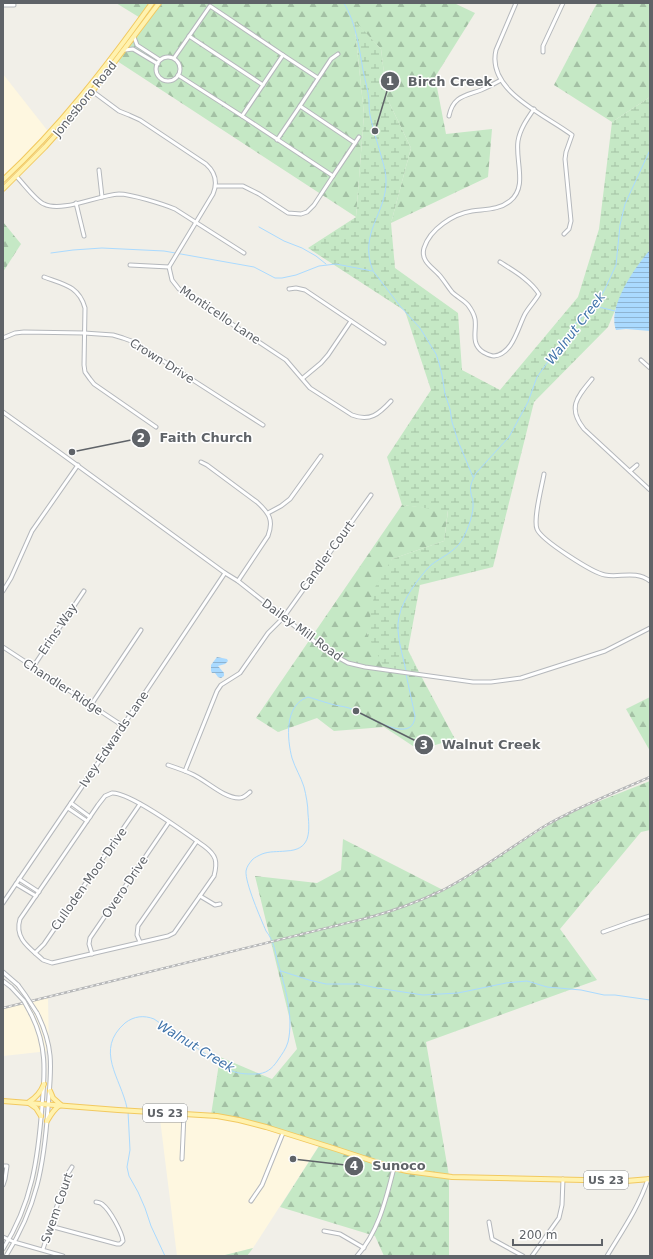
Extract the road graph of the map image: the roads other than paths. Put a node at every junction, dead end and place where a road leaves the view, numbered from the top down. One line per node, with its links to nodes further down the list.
1 (152, 3): 20 (main road, Jonesboro Road)
2 (159, 3): 9 (main road, Jonesboro Road)
3 (516, 3): 18 (street)
4 (563, 3): 11 (street)
5 (3, 4): 6 (street)
6 (14, 5)
7 (211, 5): 8 (street); 13 (street)
8 (189, 36): 14 (street); 19 (street)
9 (134, 37): 10 (main road, Jonesboro Road); 15 (street)
10 (125, 50): 15 (street); 21 (main road, Jonesboro Road)
11 (543, 52)
12 (338, 54): 17 (street)
13 (283, 55): 17 (street); 19 (street)
14 (174, 58): 15 (street); 16 (street)
15 (159, 62): 16 (street)
16 (178, 75): 24 (street)
17 (318, 78): 22 (street)
18 (501, 80): 23 (street); 25 (street)
19 (263, 85): 24 (street)
20 (88, 88): 21 (street); 32 (main road, Jonesboro Road)
21 (93, 92): 30 (main road, Jonesboro Road); 33 (street)
22 (300, 106): 27 (street); 28 (street)
23 (534, 109): 38 (street); 41 (street)
24 (242, 116): 27 (street)
25 (449, 116)
26 (359, 137): 28 (street)
27 (277, 140): 31 (street)
28 (355, 143): 31 (street)
29 (99, 170): 35 (street)
30 (16, 176): 34 (main road, Jonesboro Road); 36 (street)
31 (333, 176): 33 (street)
32 (3, 180)
33 (216, 186): 37 (street)
34 (3, 189)
35 (102, 197): 36 (street); 37 (street)
36 (76, 203): 39 (street)
37 (196, 222): 40 (street); 43 (street)
38 (564, 234)
39 (84, 236)
40 (244, 254)
41 (500, 262)
42 (130, 265): 43 (street)
43 (169, 267): 52 (street, Monticello Lane)
44 (44, 277): 47 (street)
45 (289, 290): 46 (street)
46 (351, 321): 49 (street); 52 (street)
47 (84, 334): 48 (street, Crown Drive); 56 (street, Crown Drive); 57 (street)
48 (3, 338)
49 (384, 343)
50 (641, 360): 51 (street)
51 (650, 368)
52 (303, 378): 54 (street, Monticello Lane)
53 (592, 379): 62 (street)
54 (391, 401)
55 (3, 412): 60 (street, Dailey Mill Road)
56 (264, 425)
57 (156, 427)
58 (321, 456): 66 (street)
59 (201, 462): 66 (street)
60 (78, 465): 67 (street, Dailey Mill Road); 70 (street)
61 (637, 465): 62 (street)
62 (630, 471): 64 (street)
63 (544, 474): 69 (street)
64 (650, 490)
65 (372, 495): 72 (street, Candler Court)
66 (268, 513): 68 (street)
67 (225, 573): 68 (street, Dailey Mill Road); 78 (street, Ivey Edwards Lane)
68 (238, 581): 72 (street, Dailey Mill Road)
69 (650, 581)
70 (3, 591)
71 (84, 591): 76 (street, Erins Way)
72 (283, 618): 73 (street, Dailey Mill Road); 80 (street, Candler Court)
73 (650, 628)
74 (141, 630): 77 (street)
75 (3, 648): 76 (street, Chandler Ridge)
76 (33, 667): 77 (street, Chandler Ridge)
77 (91, 705): 78 (street, Chandler Ridge)
78 (123, 726): 82 (street, Ivey Edwards Lane)
79 (168, 765): 80 (street)
80 (185, 771): 81 (street)
81 (250, 792)
82 (71, 803): 84 (street, Ivey Edwards Lane); 85 (street)
83 (140, 804): 85 (street); 87 (street); 99 (street, Culloden Moor Drive)
84 (68, 808): 86 (street); 89 (street, Ivey Edwards Lane)
85 (90, 816): 86 (street)
86 (87, 821): 91 (street)
87 (168, 822): 88 (street); 100 (street, Overo Drive)
88 (197, 841): 93 (street); 98 (street)
89 (20, 879): 90 (street, Ivey Edwards Lane); 91 (street)
90 (16, 884): 92 (street); 94 (street, Ivey Edwards Lane)
91 (39, 892): 92 (street)
92 (36, 896): 99 (street)
93 (200, 896): 95 (street); 98 (street)
94 (3, 903)
95 (220, 904)
96 (650, 916): 97 (street)
97 (603, 932)
98 (140, 942): 100 (street)
99 (35, 953): 100 (street)
100 (92, 954)
101 (3, 972): 104 (street, bridge)
102 (3, 980): 103 (street, bridge)
103 (44, 1084): 106 (main road); 107 (street)
104 (50, 1091): 108 (street); 109 (main road)
105 (3, 1101): 106 (main road, US 23)
106 (29, 1102): 107 (main road, US 23); 111 (main road)
107 (42, 1103): 108 (main road, US 23); 111 (street)
108 (48, 1104): 109 (main road, US 23); 112 (street)
109 (61, 1105): 110 (main road, US 23); 112 (main road)
110 (184, 1114): 113 (main road, US 23); 114 (street)
111 (41, 1116): 127 (street)
112 (47, 1121): 128 (street)
113 (283, 1133): 117 (main road, US 23); 121 (street)
114 (182, 1159)
115 (3, 1166): 120 (street)
116 (72, 1167): 124 (street, Swem Court)
117 (394, 1168): 118 (main road, US 23); 129 (street)
118 (562, 1179): 119 (main road, US 23); 136 (street)
119 (649, 1179): 137 (street)
120 (3, 1185)
121 (251, 1201)
122 (96, 1202): 124 (street)
123 (489, 1222): 135 (street)
124 (50, 1226): 131 (street, Swem Court)
125 (324, 1231): 129 (street)
126 (3, 1237): 127 (street)
127 (9, 1240): 128 (street); 130 (street)
128 (14, 1242): 131 (street); 132 (street)
129 (364, 1248): 134 (street)
130 (3, 1249)
131 (43, 1249): 133 (street)
132 (6, 1256)
133 (63, 1256)
134 (357, 1256)
135 (523, 1256)
136 (532, 1256)
137 (607, 1256)

